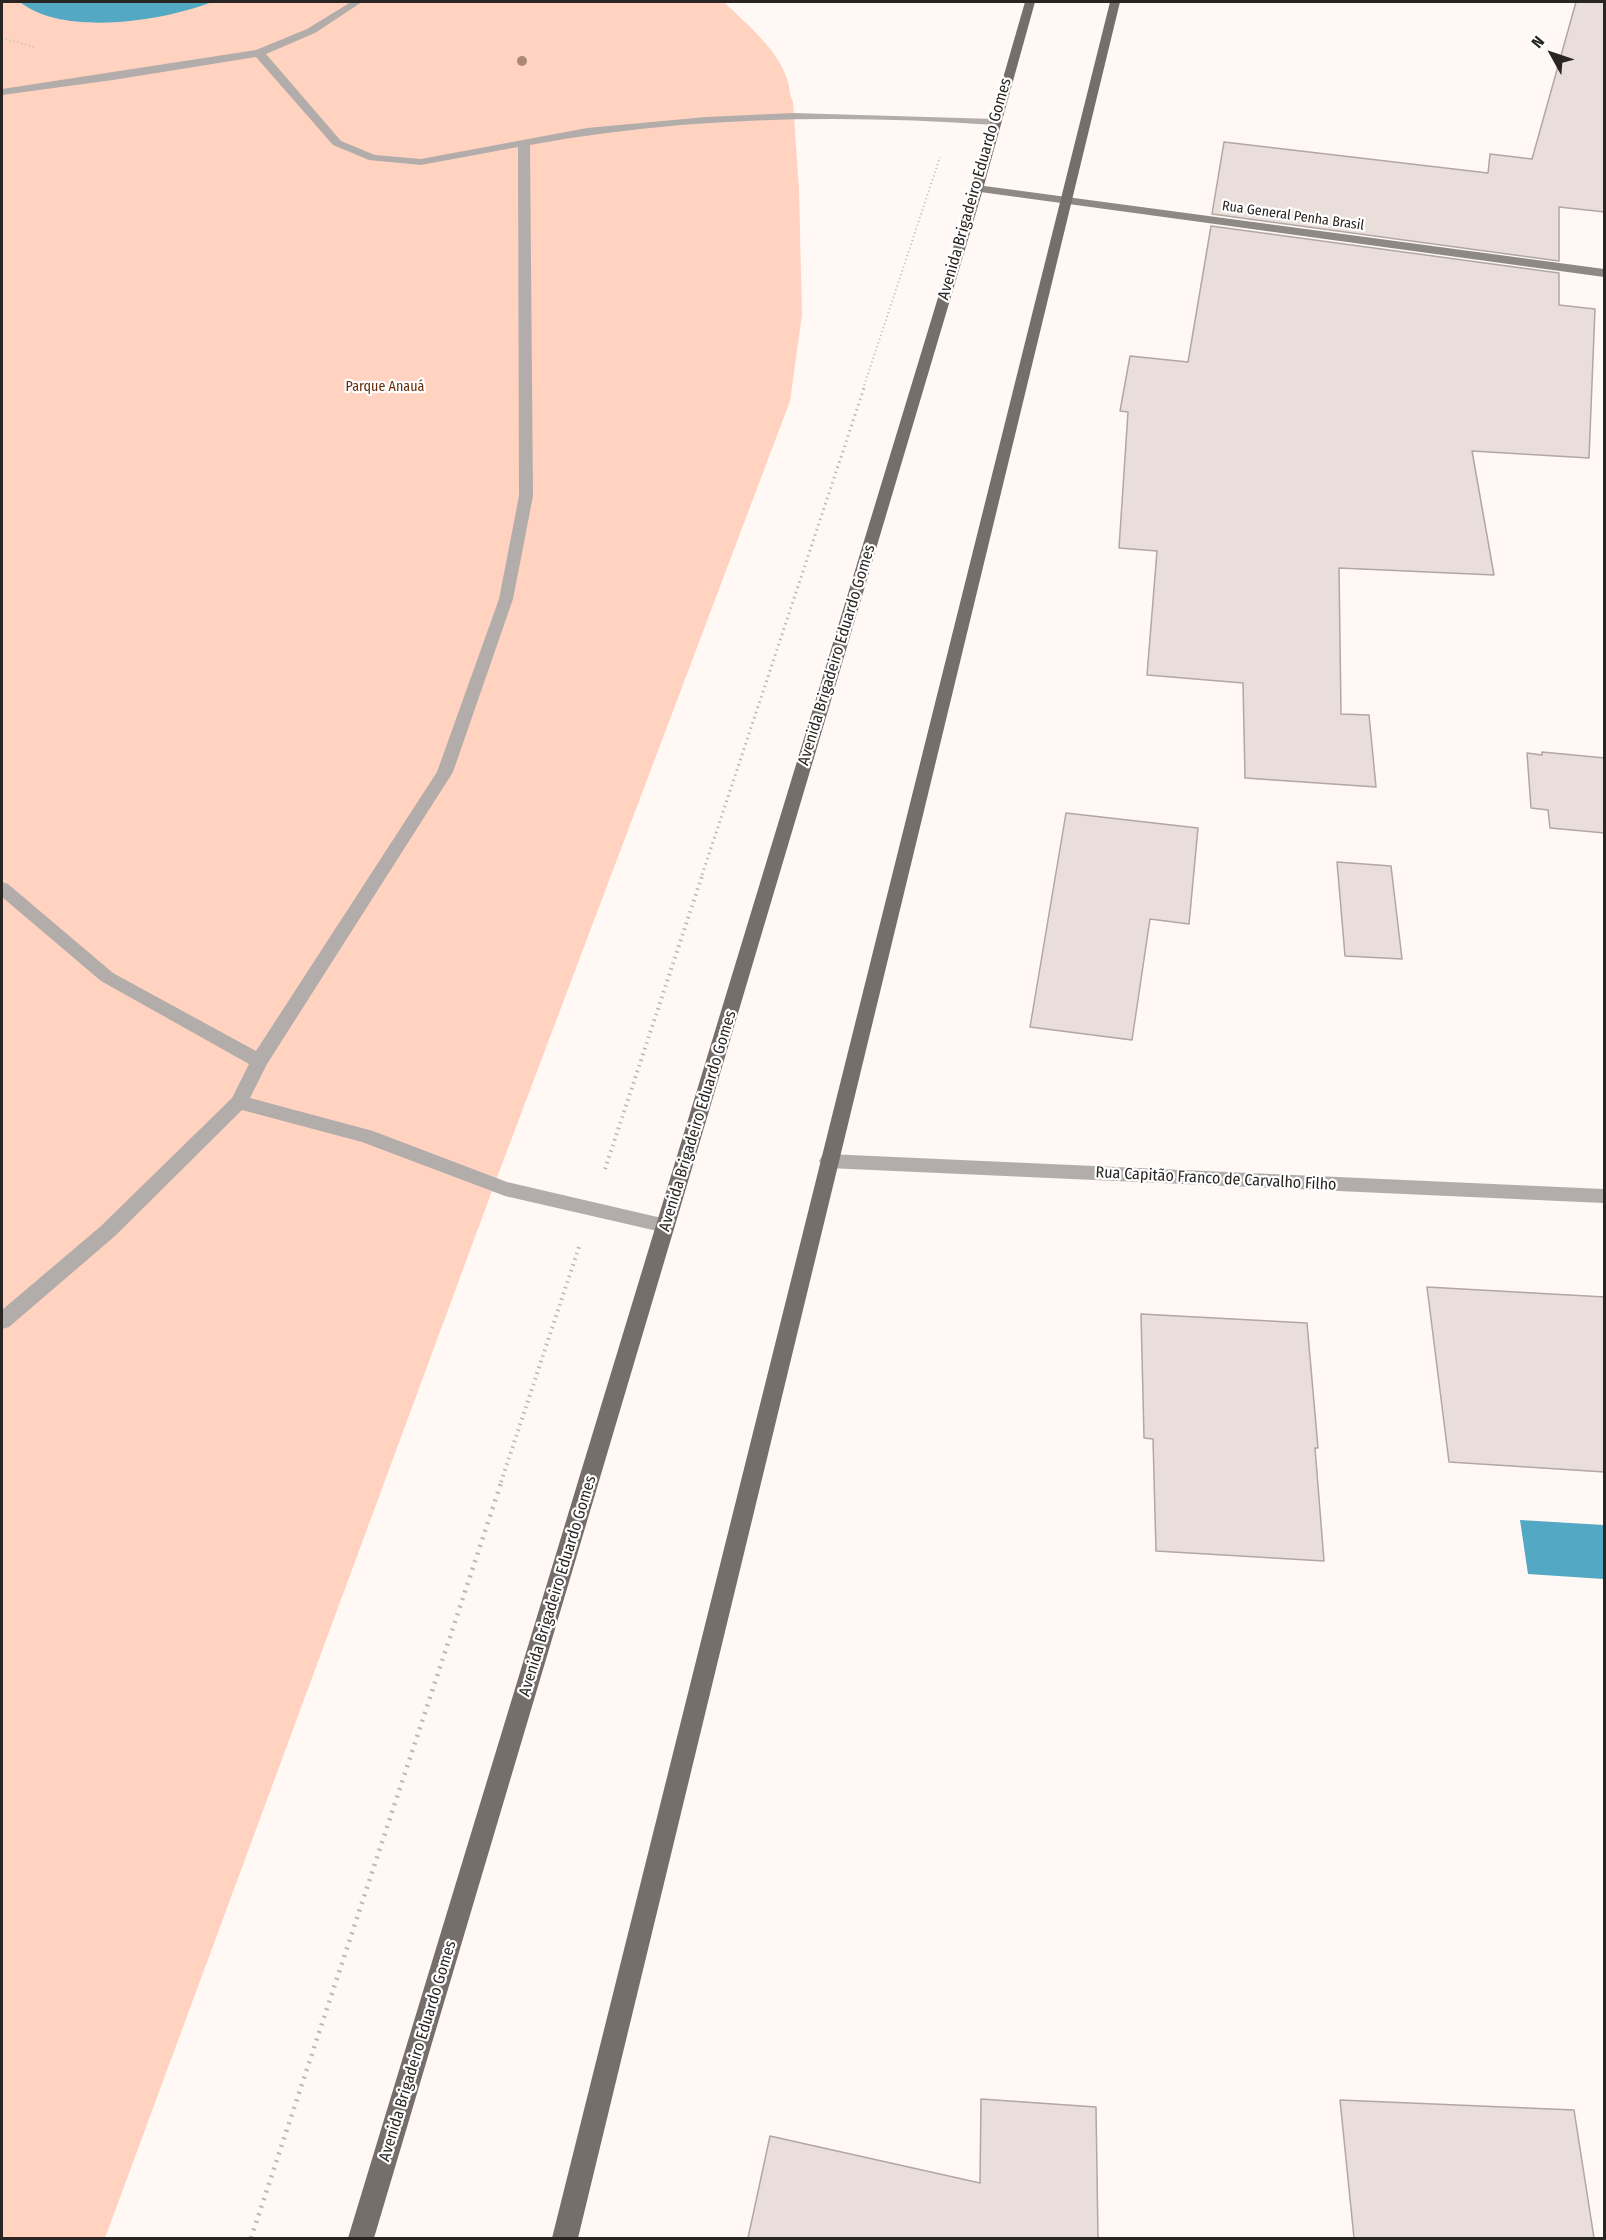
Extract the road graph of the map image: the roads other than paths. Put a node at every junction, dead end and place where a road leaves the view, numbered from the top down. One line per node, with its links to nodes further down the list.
1 (357, 2): 4 (street)
2 (1030, 2): 6 (main road, Avenida Brigadeiro Eduardo Gomes)
3 (1115, 2): 9 (main road)
4 (259, 53): 5 (street); 7 (street)
5 (2, 92)
6 (994, 122): 7 (street); 8 (main road, Avenida Brigadeiro Eduardo Gomes)
7 (524, 142): 12 (street)
8 (976, 189): 9 (street, Rua General Penha Brasil); 16 (main road, Avenida Brigadeiro Eduardo Gomes)
9 (1065, 200): 10 (street, Rua General Penha Brasil); 14 (main road)
10 (1605, 273)
11 (2, 888): 12 (street)
12 (259, 1061): 13 (street)
13 (239, 1102): 16 (street); 17 (street)
14 (828, 1161): 15 (street, Rua Capitão Franco de Carvalho Filho); 19 (main road)
15 (1605, 1196)
16 (666, 1226): 18 (main road, Avenida Brigadeiro Eduardo Gomes)
17 (2, 1321)
18 (361, 2238)
19 (565, 2238)

